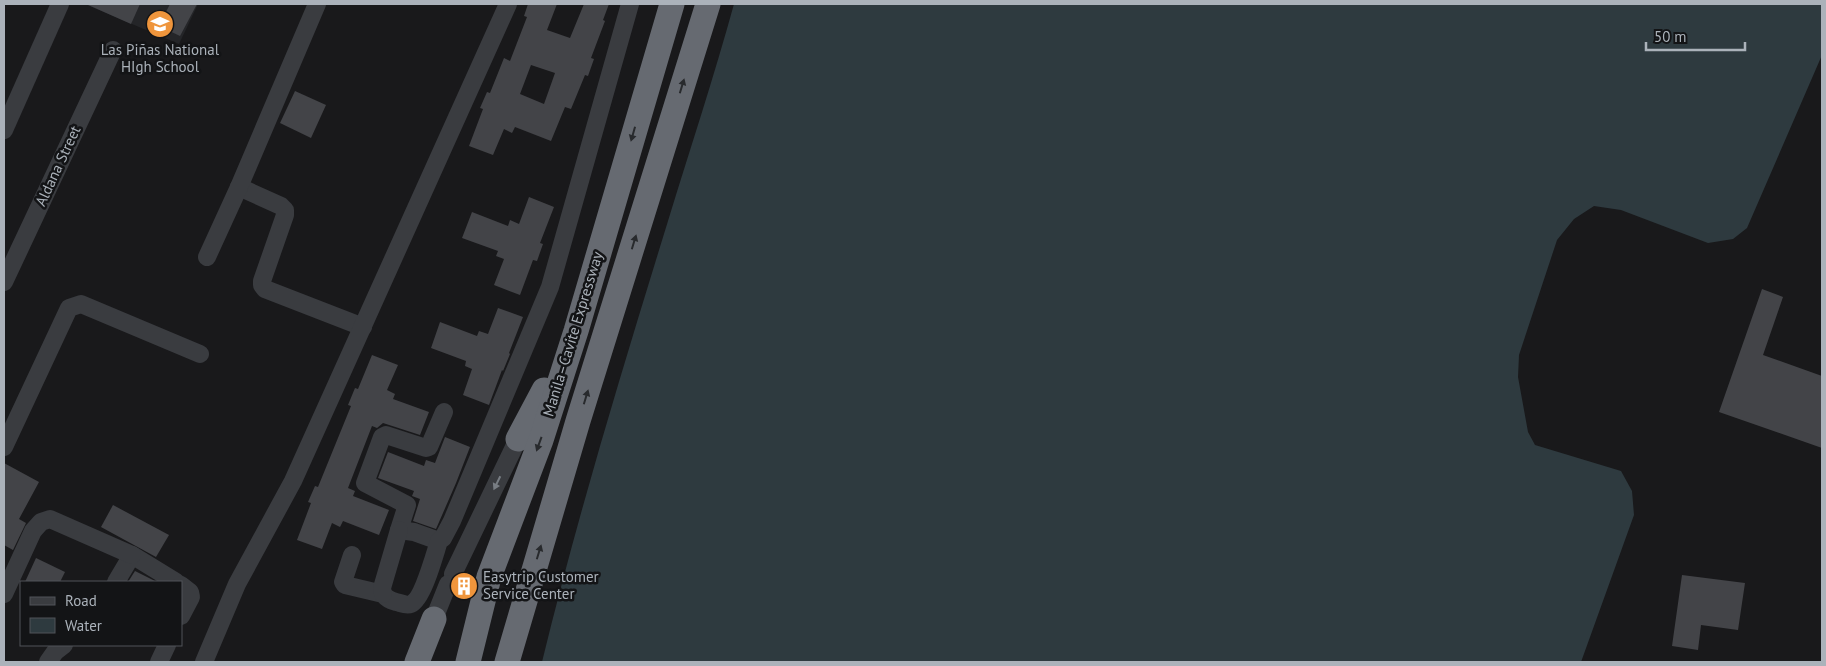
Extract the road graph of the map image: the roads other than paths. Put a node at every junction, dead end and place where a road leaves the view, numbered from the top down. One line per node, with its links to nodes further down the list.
1 (60, 4): 8 (street)
2 (316, 4): 9 (street)
3 (508, 4): 12 (street)
4 (630, 4): 19 (street)
5 (672, 4): 13 (highway, Manila–Cavite Expressway, one-way to 13)
6 (708, 4): 32 (highway, Manila–Cavite Expressway, one-way to 6)
7 (113, 50): 11 (street, Aldana Street)
8 (4, 130)
9 (239, 187): 10 (street); 12 (street)
10 (207, 257)
11 (4, 282)
12 (363, 327): 35 (street)
13 (576, 331): 16 (highway); 22 (highway, Manila–Cavite Expressway, one-way to 22)
14 (200, 354): 17 (street)
15 (444, 412): 18 (street)
16 (518, 440): 29 (street, one-way to 29)
17 (4, 447)
18 (399, 530): 19 (street); 27 (street)
19 (439, 540): 27 (street)
20 (132, 555): 23 (street); 24 (street); 26 (street)
21 (352, 555): 27 (street)
22 (490, 577): 37 (highway); 38 (highway, Manila–Cavite Expressway)
23 (117, 581)
24 (174, 581)
25 (182, 586): 28 (street)
26 (4, 594)
27 (383, 594)
28 (182, 614)
29 (434, 619): 36 (highway)
30 (63, 646): 33 (street)
31 (167, 646): 34 (street)
32 (508, 659)
33 (48, 662)
34 (159, 662)
35 (204, 662)
36 (417, 662)
37 (449, 662)
38 (468, 662)

